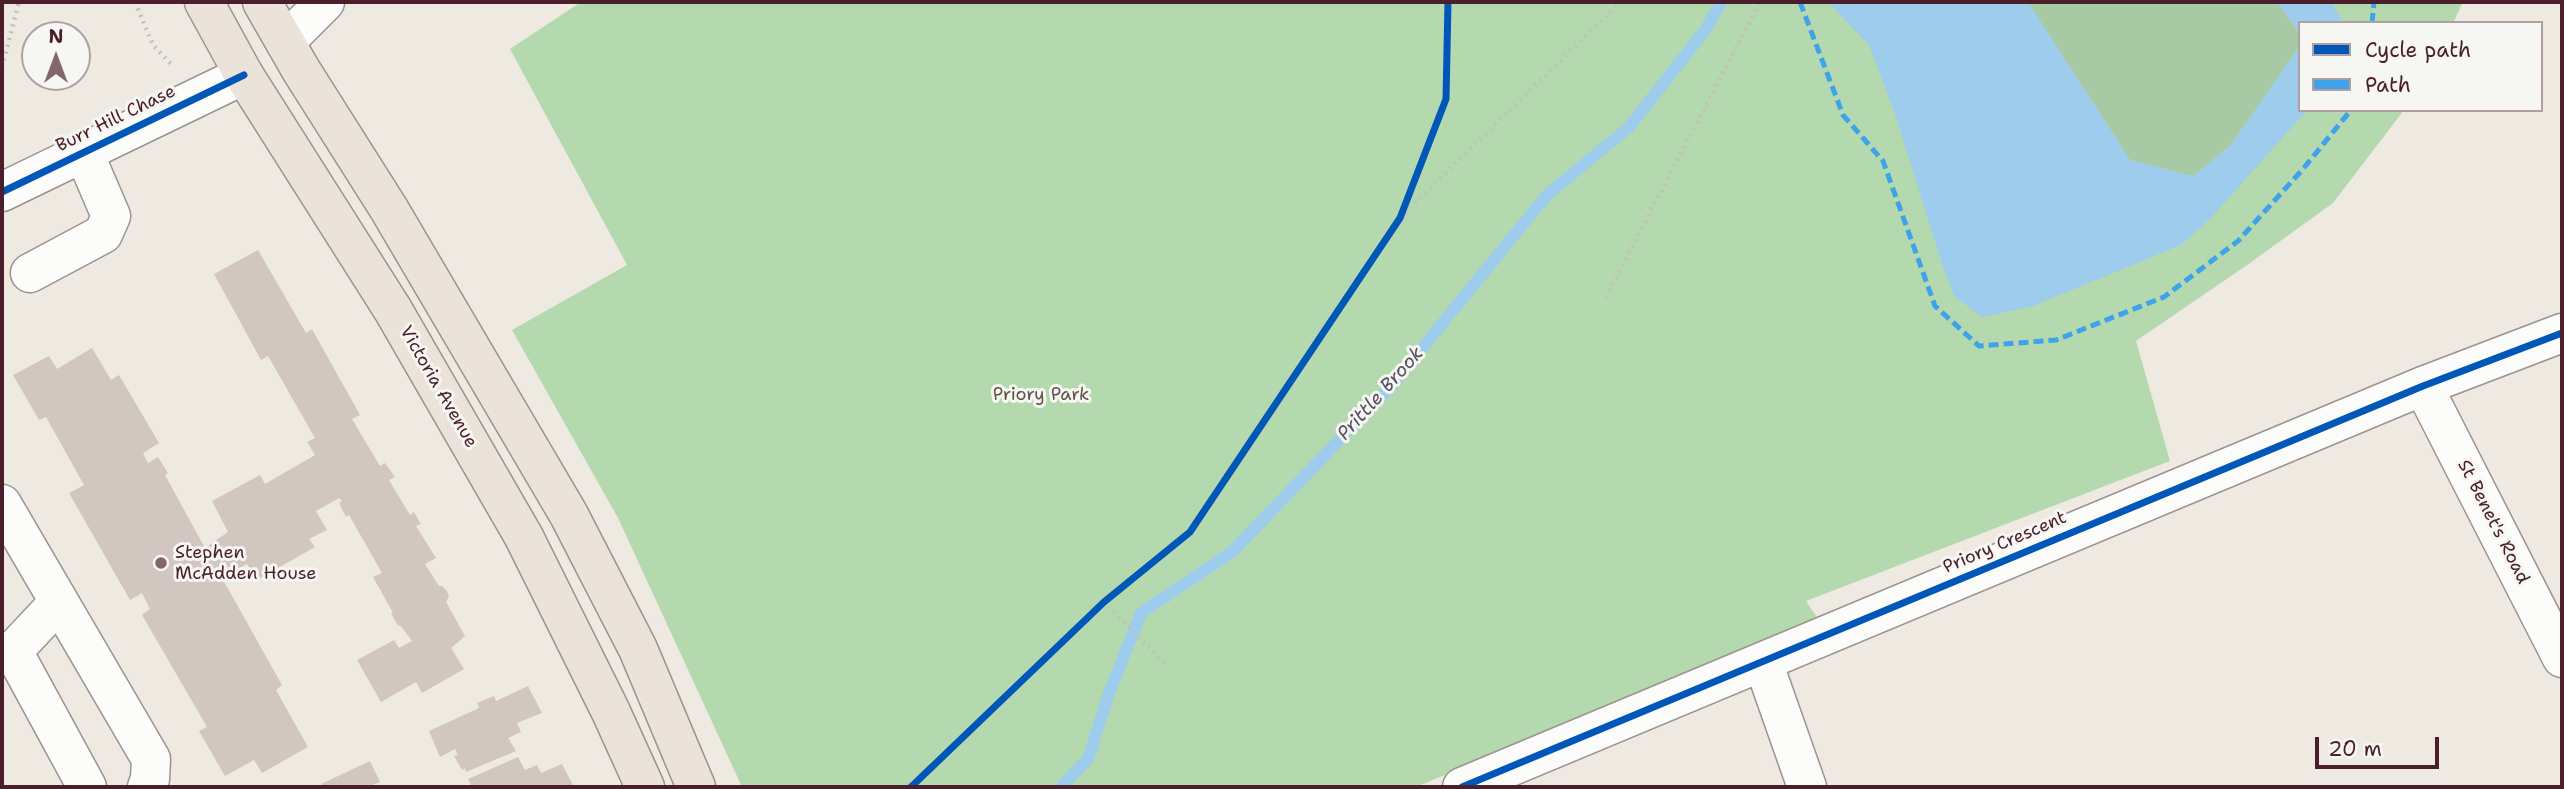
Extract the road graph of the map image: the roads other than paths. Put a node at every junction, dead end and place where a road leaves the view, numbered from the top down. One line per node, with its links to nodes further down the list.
1 (204, 2): 5 (highway, Victoria Avenue)
2 (262, 2): 4 (highway)
3 (324, 2): 4 (street)
4 (285, 42): 18 (highway)
5 (244, 75): 6 (street, Burr Hill Chase); 17 (highway, Victoria Avenue)
6 (84, 153): 7 (street, Burr Hill Chase); 8 (street)
7 (2, 192)
8 (30, 273)
9 (2562, 333): 10 (street, Priory Crescent)
10 (2423, 386): 13 (street, St Benet's Road); 14 (street, Priory Crescent)
11 (3, 510): 12 (street)
12 (60, 602): 15 (street); 16 (street)
13 (2562, 658)
14 (1763, 662): 19 (street, Priory Crescent); 20 (street)
15 (87, 787)
16 (147, 787)
17 (645, 787)
18 (696, 787)
19 (1462, 787)
20 (1807, 787)

